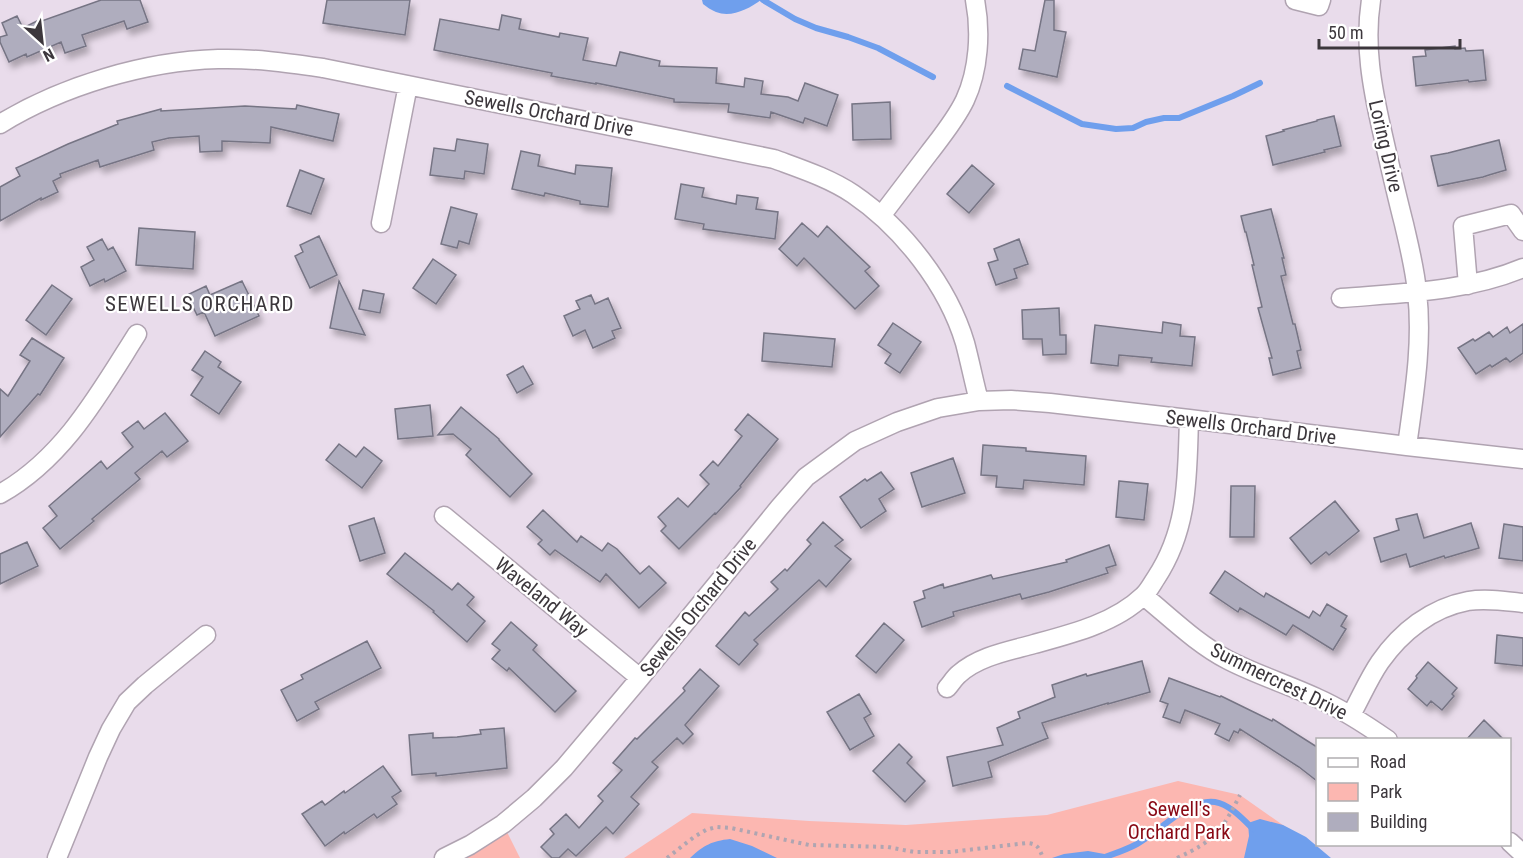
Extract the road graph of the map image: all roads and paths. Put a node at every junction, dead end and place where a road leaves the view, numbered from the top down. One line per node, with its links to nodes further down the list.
1 (975, 0): 7 (street)
2 (1295, 0): 3 (street)
3 (1321, 0)
4 (1371, 0): 12 (street, Loring Drive)
5 (408, 85): 6 (street, Sewells Orchard Drive); 7 (street, Sewells Orchard Drive); 8 (street)
6 (0, 124)
7 (881, 216): 15 (street, Sewells Orchard Drive)
8 (381, 223)
9 (1523, 231): 11 (street)
10 (1523, 268): 11 (street)
11 (1468, 285): 12 (street)
12 (1417, 291): 13 (street); 17 (street, Loring Drive)
13 (1341, 298)
14 (137, 334): 19 (street)
15 (979, 401): 16 (street, Sewells Orchard Drive); 24 (street, Sewells Orchard Drive)
16 (1189, 419): 17 (street, Sewells Orchard Drive); 21 (street)
17 (1407, 446): 18 (street, Sewells Orchard Drive)
18 (1523, 459)
19 (0, 494)
20 (444, 516): 24 (street, Waveland Way)
21 (1144, 596): 25 (street); 26 (street, Summercrest Drive)
22 (1523, 603): 26 (street)
23 (206, 635): 31 (street)
24 (640, 678): 32 (street, Sewells Orchard Drive)
25 (947, 688)
26 (1351, 715): 27 (street, Summercrest Drive)
27 (1385, 738)
28 (1240, 795): 35 (path)
29 (1511, 844): 30 (street)
30 (1523, 855)
31 (57, 858)
32 (444, 858)
33 (667, 858): 34 (path)
34 (1042, 858)
35 (1177, 858)

